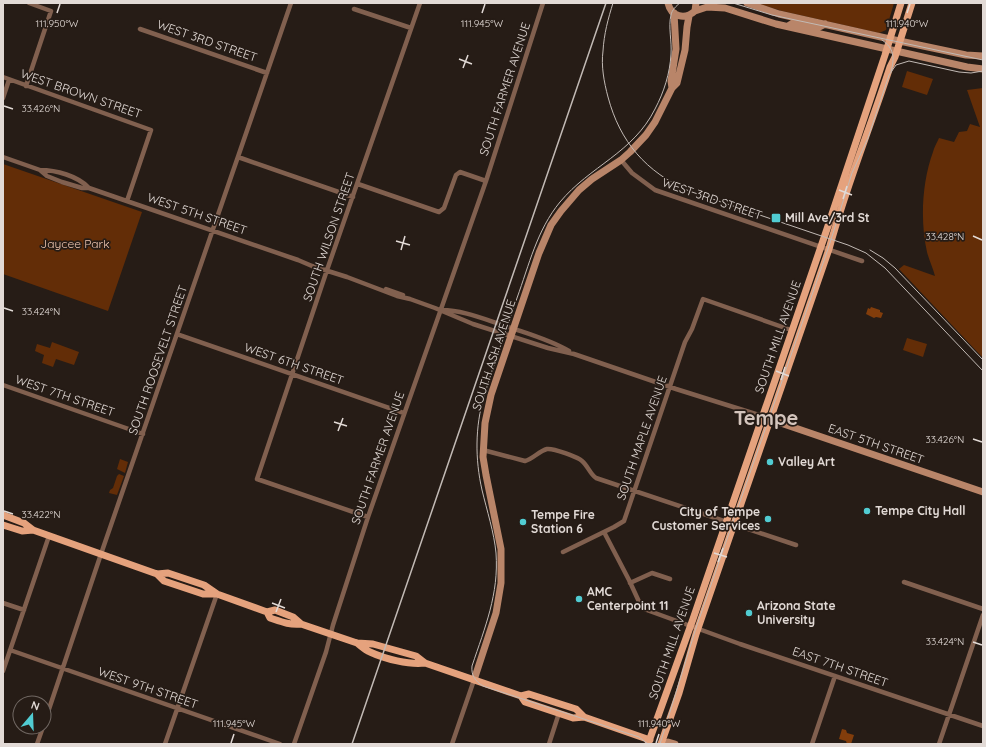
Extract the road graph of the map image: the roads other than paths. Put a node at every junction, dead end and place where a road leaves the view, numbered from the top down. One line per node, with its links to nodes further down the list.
1 (29, 3): 27 (street)
2 (291, 3): 24 (street, SOUTH ROOSEVELT STREET)
3 (420, 3): 16 (street, SOUTH WILSON STREET)
4 (543, 3): 33 (street, SOUTH FARMER AVENUE)
5 (668, 3): 12 (street)
6 (696, 3): 11 (street)
7 (747, 3): 14 (street)
8 (901, 3): 18 (main road, SOUTH MILL AVENUE)
9 (912, 3): 19 (main road, SOUTH MILL AVENUE)
10 (354, 9): 16 (street)
11 (695, 11): 13 (street); 15 (street)
12 (674, 13): 13 (street); 28 (street, SOUTH ASH AVENUE)
13 (689, 16): 28 (street, SOUTH ASH AVENUE)
14 (826, 24): 15 (street); 18 (street)
15 (788, 26): 20 (street)
16 (411, 28): 34 (street, SOUTH WILSON STREET)
17 (140, 29): 24 (street, WEST 3RD STREET)
18 (890, 39): 19 (street); 20 (main road, SOUTH MILL AVENUE)
19 (900, 41): 21 (main road, SOUTH MILL AVENUE); 22 (street)
20 (888, 48): 21 (street); 38 (main road, SOUTH MILL AVENUE)
21 (897, 51): 23 (street); 39 (main road, SOUTH MILL AVENUE)
22 (983, 56)
23 (983, 69)
24 (267, 73): 31 (street, SOUTH ROOSEVELT STREET)
25 (3, 77): 26 (street, WEST BROWN STREET)
26 (9, 80): 27 (street, WEST BROWN STREET); 29 (street)
27 (26, 86): 36 (street, WEST BROWN STREET)
28 (672, 88): 32 (street, SOUTH ASH AVENUE)
29 (3, 98)
30 (3, 157): 36 (street, WEST 5TH STREET)
31 (238, 157): 35 (street); 37 (street, SOUTH ROOSEVELT STREET)
32 (621, 160): 38 (street, WEST 3RD STREET); 44 (street, SOUTH ASH AVENUE)
33 (486, 181): 34 (street); 42 (street, SOUTH FARMER AVENUE)
34 (358, 184): 35 (street, SOUTH WILSON STREET)
35 (353, 197): 41 (street, SOUTH WILSON STREET)
36 (127, 201): 37 (street, WEST 5TH STREET)
37 (213, 231): 41 (street, WEST 5TH STREET); 45 (street, SOUTH ROOSEVELT STREET)
38 (821, 246): 39 (street, WEST 3RD STREET); 43 (main road, SOUTH MILL AVENUE)
39 (828, 249): 40 (street, WEST 3RD STREET); 46 (main road, SOUTH MILL AVENUE)
40 (862, 261)
41 (328, 270): 42 (street, WEST 5TH STREET); 48 (street, SOUTH WILSON STREET)
42 (440, 310): 44 (street, WEST 5TH STREET); 44 (street, WEST 5TH STREET); 51 (street, SOUTH FARMER AVENUE)
43 (791, 330): 46 (main road); 50 (street, SOUTH MAPLE AVENUE); 52 (main road, SOUTH MILL AVENUE)
44 (513, 332): 47 (street, WEST 5TH STREET); 47 (street, WEST 5TH STREET); 55 (street, SOUTH ASH AVENUE)
45 (178, 334): 48 (street, WEST 6TH STREET); 54 (street, SOUTH ROOSEVELT STREET)
46 (794, 351): 53 (main road, SOUTH MILL AVENUE)
47 (574, 354): 50 (street, WEST 5TH STREET)
48 (292, 374): 51 (street, WEST 6TH STREET); 59 (street, SOUTH WILSON STREET)
49 (3, 385): 54 (street, WEST 7TH STREET)
50 (670, 387): 52 (street, WEST 5TH STREET); 56 (street, SOUTH MAPLE AVENUE)
51 (404, 413): 59 (street, SOUTH FARMER AVENUE)
52 (762, 416): 53 (street, EAST 5TH STREET); 60 (main road, SOUTH MILL AVENUE)
53 (770, 419): 57 (street, EAST 5TH STREET); 61 (main road, SOUTH MILL AVENUE)
54 (143, 434): 68 (street, SOUTH ROOSEVELT STREET)
55 (483, 450): 56 (street); 84 (street, SOUTH ASH AVENUE)
56 (635, 491): 60 (street); 64 (street, SOUTH MAPLE AVENUE)
57 (983, 492)
58 (3, 515): 63 (main road)
59 (368, 517): 79 (street, SOUTH FARMER AVENUE)
60 (726, 522): 61 (street); 77 (main road, SOUTH MILL AVENUE)
61 (734, 524): 66 (street); 78 (main road, SOUTH MILL AVENUE)
62 (3, 525): 63 (main road)
63 (33, 530): 65 (main road)
64 (604, 532): 67 (street, SOUTH MAPLE AVENUE); 71 (street)
65 (49, 536): 68 (main road); 75 (street)
66 (796, 545)
67 (563, 552)
68 (101, 554): 72 (main road); 81 (street, SOUTH ROOSEVELT STREET)
69 (670, 579): 71 (street)
70 (904, 582): 74 (street)
71 (630, 583): 77 (street)
72 (217, 594): 79 (main road); 87 (street)
73 (3, 603): 75 (street)
74 (983, 609)
75 (24, 610): 80 (street)
76 (983, 615): 89 (street)
77 (690, 626): 78 (street, EAST 7TH STREET); 92 (main road, SOUTH MILL AVENUE)
78 (698, 629): 83 (street, EAST 7TH STREET); 98 (main road, SOUTH MILL AVENUE)
79 (331, 634): 84 (main road); 95 (street, SOUTH FARMER AVENUE)
80 (10, 650): 81 (street, WEST 9TH STREET); 82 (street)
81 (63, 669): 86 (street, SOUTH ROOSEVELT STREET); 87 (street, WEST 9TH STREET)
82 (3, 671)
83 (834, 676): 89 (street, EAST 7TH STREET); 100 (street)
84 (474, 680): 85 (main road); 96 (street, SOUTH ASH AVENUE)
85 (521, 696): 88 (main road); 90 (main road)
86 (52, 701)
87 (177, 708): 93 (street); 94 (street, WEST 9TH STREET)
88 (559, 713): 90 (main road); 97 (street)
89 (949, 714): 91 (street, EAST 7TH STREET); 101 (street)
90 (584, 717): 92 (main road)
91 (983, 726)
92 (649, 742): 98 (street)
93 (165, 744)
94 (280, 744)
95 (294, 744)
96 (452, 744)
97 (549, 744)
98 (661, 744): 99 (street)
99 (675, 744)
100 (812, 744)
101 (939, 744)

